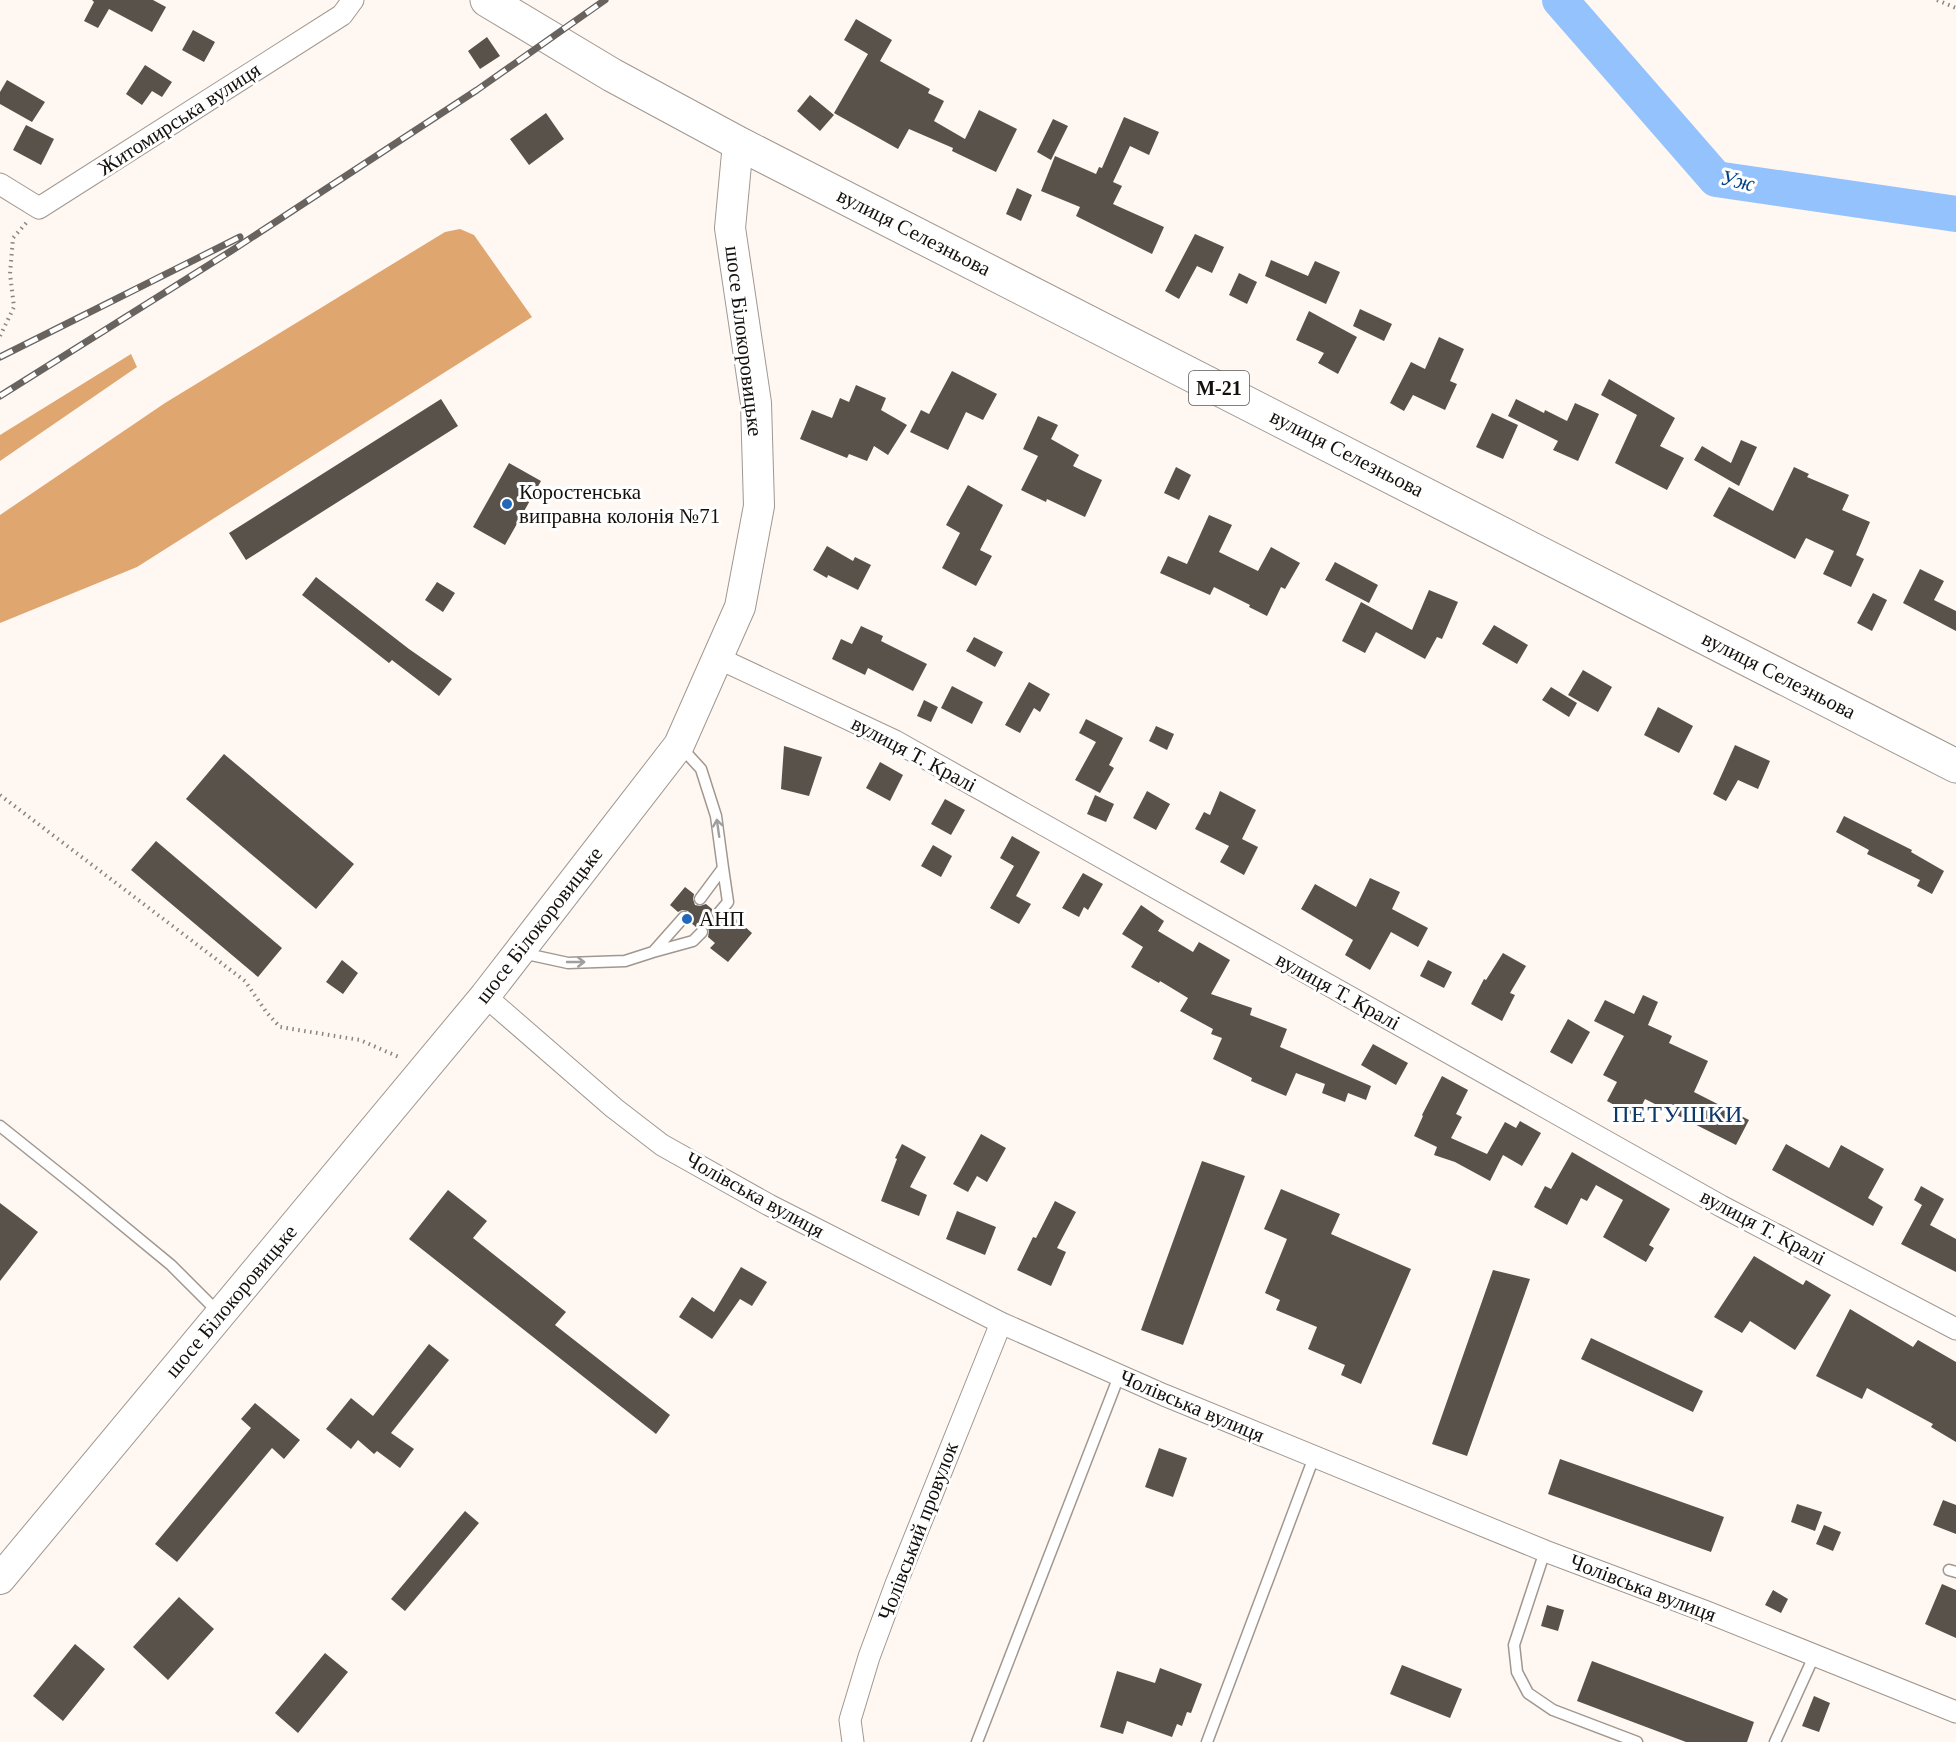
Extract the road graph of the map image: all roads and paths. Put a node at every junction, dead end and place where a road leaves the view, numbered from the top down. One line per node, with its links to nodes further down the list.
1 (352, 0): 7 (street, Житомирська вулиця)
2 (487, 0): 5 (highway, вулиця Селезньова / М-21)
3 (1936, 0): 4 (path)
4 (1956, 8)
5 (738, 142): 9 (main road, шосе Білокоровицьке); 11 (highway, вулиця Селезньова / М-21)
6 (0, 184): 7 (street)
7 (39, 208): 8 (path)
8 (0, 336)
9 (718, 658): 10 (main road, шосе Білокоровицьке); 25 (street, вулиця Т. Кралі)
10 (679, 745): 13 (lane, one-way to 10); 18 (main road, шосе Білокоровицьке)
11 (1956, 766)
12 (0, 795): 21 (path)
13 (723, 868): 14 (lane); 15 (lane)
14 (700, 899)
15 (718, 914)
16 (684, 917): 19 (lane)
17 (702, 932): 19 (lane)
18 (519, 952): 19 (lane, one-way to 19); 20 (main road, шосе Білокоровицьке)
19 (653, 952)
20 (485, 996): 21 (main road, шосе Білокоровицьке); 24 (street, Чолівська вулиця)
21 (425, 1069): 23 (main road, шосе Білокоровицьке)
22 (0, 1126): 23 (lane)
23 (220, 1314): 29 (main road, шосе Білокоровицьке)
24 (1000, 1323): 26 (street, Чолівська вулиця); 32 (street, Чолівський провулок)
25 (1956, 1329)
26 (1119, 1376): 27 (street, Чолівська вулиця); 33 (lane)
27 (1314, 1457): 28 (street, Чолівська вулиця); 34 (lane)
28 (1545, 1551): 30 (street, Чолівська вулиця); 35 (lane)
29 (0, 1579)
30 (1815, 1654): 31 (street, Чолівська вулиця); 36 (lane)
31 (1956, 1712)
32 (853, 1742)
33 (977, 1742)
34 (1207, 1742)
35 (1637, 1742)
36 (1775, 1742)

